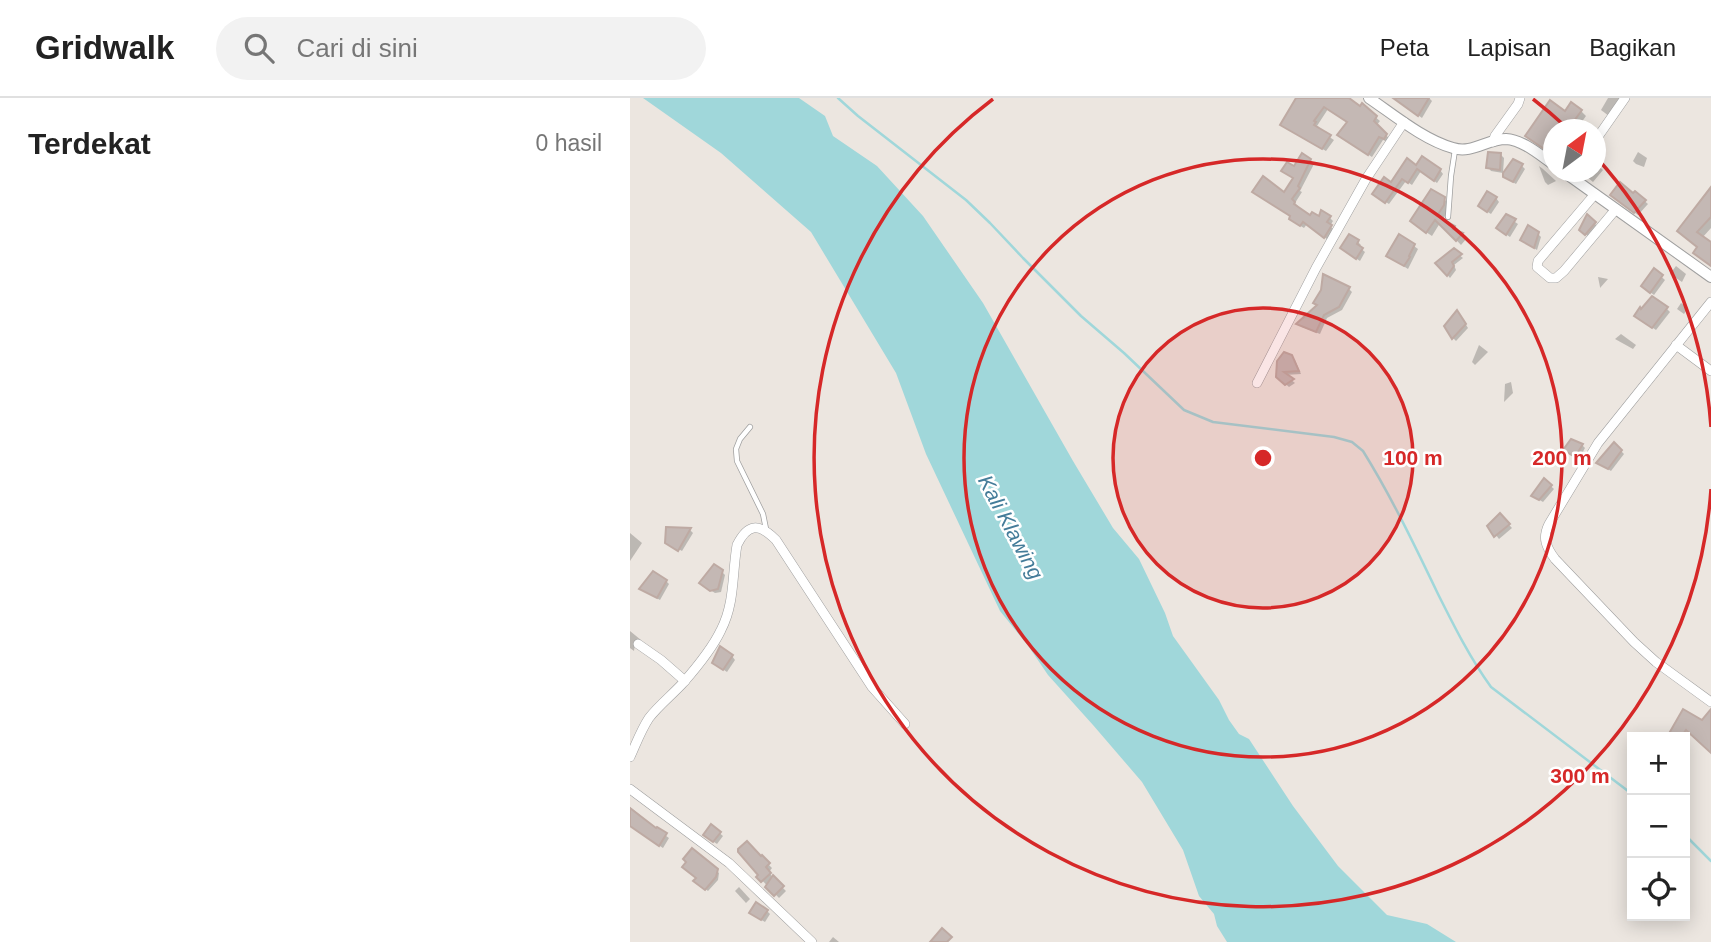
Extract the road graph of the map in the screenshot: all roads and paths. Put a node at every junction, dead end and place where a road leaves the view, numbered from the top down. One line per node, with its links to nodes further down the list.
1 (1369, 98): 4 (street)
2 (1520, 98): 6 (street)
3 (1625, 98): 5 (street)
4 (1404, 122): 7 (street); 17 (street)
5 (1606, 125)
6 (1493, 142): 7 (street); 8 (street)
7 (1455, 149): 12 (lane)
8 (1543, 157)
9 (1580, 182): 10 (street)
10 (1595, 194): 11 (street); 11 (street)
11 (1616, 209): 13 (street)
12 (1448, 217)
13 (1711, 277)
14 (1711, 302): 15 (street)
15 (1676, 345): 16 (street); 22 (street)
16 (1711, 370)
17 (1257, 383)
18 (750, 427): 19 (lane)
19 (766, 530): 21 (street); 23 (street)
20 (638, 643): 21 (street)
21 (685, 681): 24 (street)
22 (1711, 702)
23 (905, 724)
24 (630, 757)
25 (630, 789): 26 (street)
26 (812, 942)

